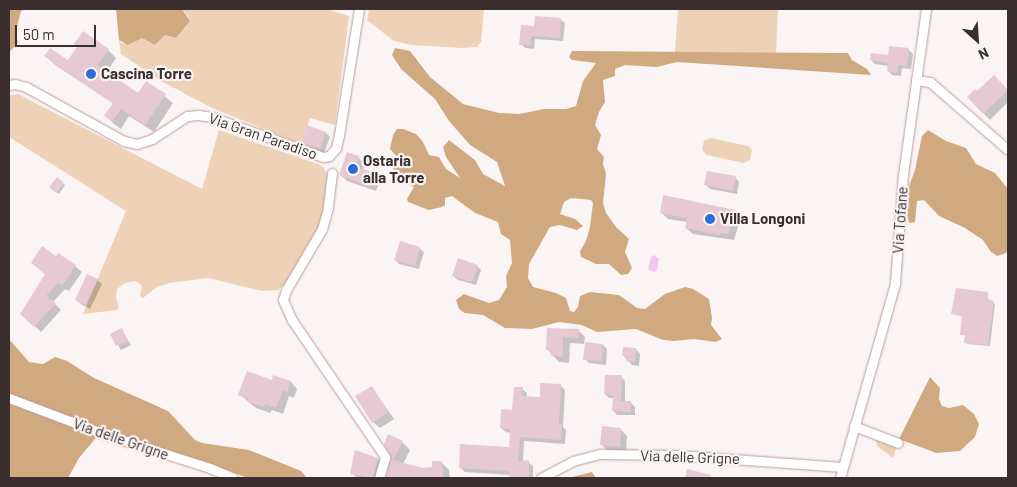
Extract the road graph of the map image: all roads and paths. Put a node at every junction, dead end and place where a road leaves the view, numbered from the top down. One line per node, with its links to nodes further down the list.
1 (359, 9): 4 (street, Via Gran Paradiso)
2 (926, 9): 3 (street, Via Tofane)
3 (916, 80): 5 (street); 8 (street, Via Tofane)
4 (9, 86)
5 (1008, 150)
6 (332, 173): 12 (street, Via Gran Paradiso)
7 (9, 398): 11 (street, Via delle Grigne)
8 (854, 426): 9 (street); 10 (street, Via Tofane)
9 (898, 443)
10 (843, 466): 13 (street, Via delle Grigne); 14 (street, Via Tofane)
11 (232, 478)
12 (379, 478)
13 (541, 478)
14 (840, 478)

